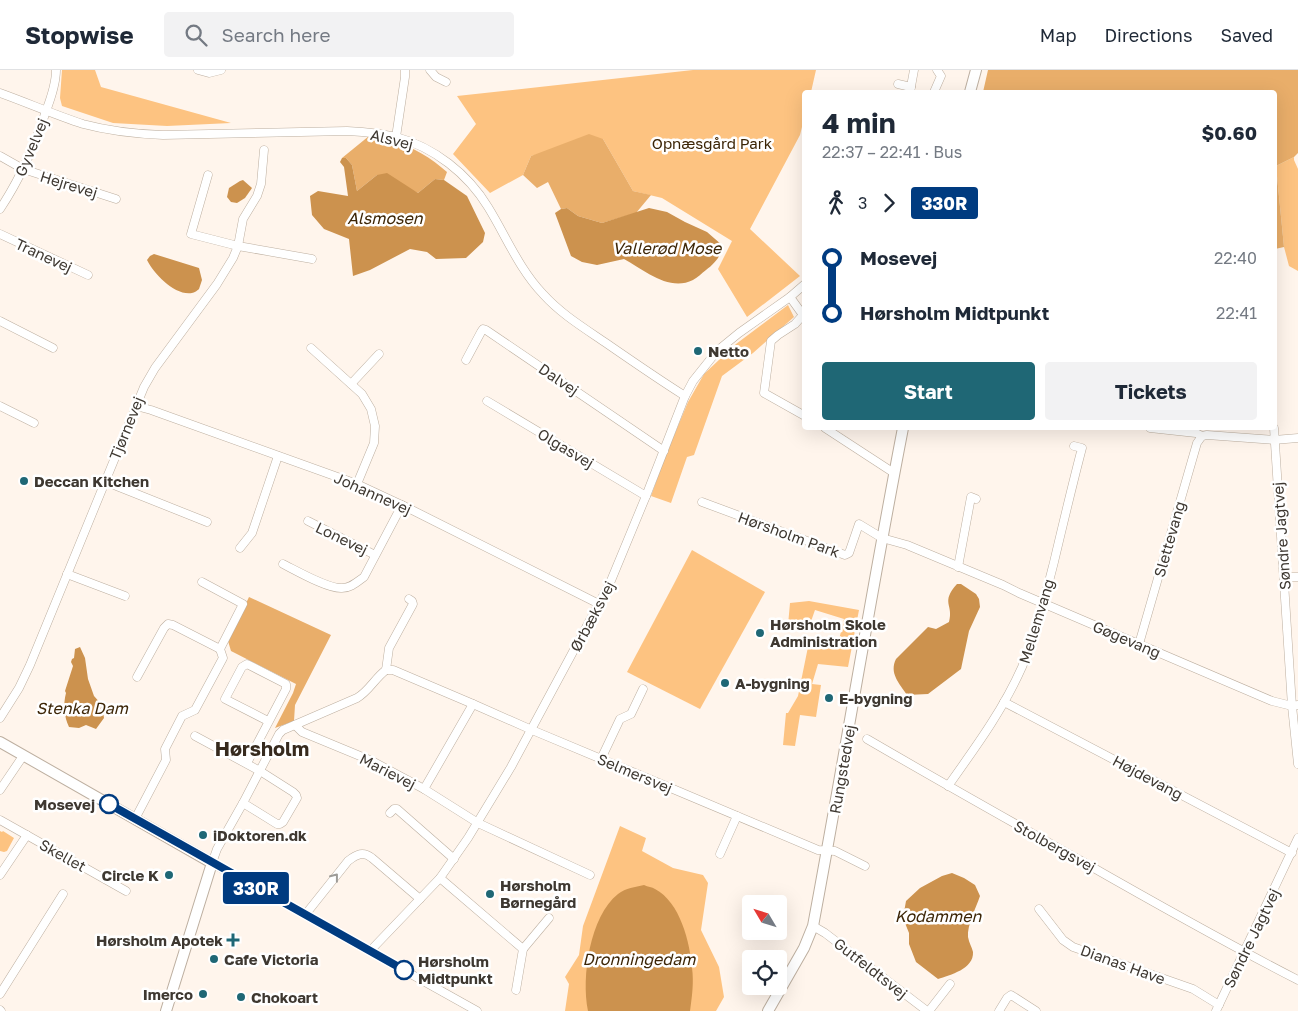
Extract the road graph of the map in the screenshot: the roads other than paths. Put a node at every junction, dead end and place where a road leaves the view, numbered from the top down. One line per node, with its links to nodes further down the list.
1 (56, 70): 15 (street, Gyvelvej)
2 (198, 70): 3 (street)
3 (221, 70)
4 (405, 70): 16 (street)
5 (430, 70): 9 (street)
6 (914, 70): 11 (street)
7 (937, 70): 12 (street)
8 (976, 70): 13 (main road)
9 (446, 82)
10 (898, 84): 11 (street)
11 (910, 90)
12 (935, 90)
13 (971, 90)
14 (0, 93): 15 (street, Alsvej)
15 (46, 111): 16 (street, Alsvej); 19 (street, Gyvelvej)
16 (396, 137): 37 (street, Alsvej)
17 (264, 150): 24 (street, Tjørnevej)
18 (0, 156): 19 (street, Hejrevej)
19 (23, 169): 21 (street, Hejrevej); 22 (street, Gyvelvej)
20 (208, 175): 24 (street)
21 (116, 199)
22 (0, 209)
23 (0, 234): 26 (street, Tranevej)
24 (238, 246): 25 (street); 40 (street, Tjørnevej)
25 (312, 259)
26 (88, 275)
27 (802, 287): 28 (street, Ørbæksvej)
28 (790, 297): 29 (street); 37 (street, Ørbæksvej)
29 (802, 312)
30 (802, 316): 41 (street)
31 (0, 321): 32 (street)
32 (53, 348)
33 (311, 348): 36 (street)
34 (379, 354): 36 (street)
35 (466, 360): 51 (street, Dalvej)
36 (351, 384): 55 (street)
37 (685, 396): 51 (street, Ørbæksvej)
38 (487, 401): 56 (street, Olgasvej)
39 (0, 406): 42 (street)
40 (136, 406): 52 (street, Johannevej); 54 (street, Tjørnevej)
41 (802, 414)
42 (34, 423)
43 (828, 430): 53 (street)
44 (903, 430): 53 (main road, Rungstedvej)
45 (1168, 430): 47 (street)
46 (1274, 430): 49 (street, Søndre Jagtvej)
47 (1202, 436): 49 (street); 75 (street, Slettevang)
48 (1298, 438): 49 (street)
49 (1274, 440): 68 (street, Søndre Jagtvej)
50 (1074, 446): 73 (street, Mellemvang)
51 (664, 451): 56 (street, Ørbæksvej)
52 (278, 456): 55 (street, Johannevej); 63 (street)
53 (894, 473): 62 (main road, Rungstedvej)
54 (104, 481): 61 (street); 67 (street, Tjørnevej)
55 (357, 484): 59 (street, Johannevej)
56 (646, 496): 74 (street, Ørbæksvej)
57 (976, 498): 66 (street)
58 (702, 502): 62 (street, Hørsholm Park)
59 (402, 505): 64 (street); 74 (street, Johannevej)
60 (308, 521): 64 (street, Lonevej)
61 (207, 522)
62 (882, 538): 66 (street, Gøgevang); 106 (main road, Rungstedvej)
63 (240, 548)
64 (375, 555): 65 (street)
65 (283, 564)
66 (958, 567): 73 (street, Gøgevang)
67 (67, 574): 71 (street); 83 (street, Tjørnevej)
68 (1284, 577): 69 (street); 82 (street, Søndre Jagtvej)
69 (1298, 577)
70 (202, 582): 76 (street)
71 (125, 596)
72 (409, 600): 77 (street)
73 (1043, 603): 75 (street, Gøgevang); 80 (street, Mellemvang)
74 (599, 604): 86 (street, Ørbæksvej)
75 (1139, 644): 82 (street, Gøgevang)
76 (220, 649): 78 (street); 101 (street)
77 (386, 670): 81 (street, Selmersvej); 85 (street)
78 (137, 677)
79 (643, 689): 91 (street)
80 (1004, 702): 95 (street, Mellemvang); 107 (street, Højdevang)
81 (473, 704): 86 (street, Selmersvej); 96 (street)
82 (1295, 706): 93 (street, Søndre Jagtvej)
83 (0, 718)
84 (268, 721): 84 (street); 92 (street)
85 (295, 724): 94 (street); 96 (street, Marievej)
86 (532, 730): 91 (street, Selmersvej); 103 (street, Ørbæksvej)
87 (195, 736): 92 (street)
88 (867, 739): 95 (street, Stolbergsvej)
89 (0, 742): 90 (main road)
90 (23, 756): 97 (street); 101 (main road)
91 (602, 759): 100 (street, Selmersvej)
92 (247, 763): 94 (street)
93 (1298, 764)
94 (260, 771): 98 (street); 98 (street)
95 (948, 786): 124 (street, Stolbergsvej)
96 (424, 789): 103 (street, Marievej)
97 (0, 790)
98 (243, 803): 110 (street)
99 (390, 813): 109 (street)
100 (737, 816): 106 (street, Selmersvej); 108 (street)
101 (135, 819): 110 (main road)
102 (0, 820): 104 (street, Skellet)
103 (478, 823): 109 (street, Ørbæksvej); 113 (street, Marievej)
104 (27, 835): 112 (street); 115 (street, Skellet)
105 (1298, 838): 107 (street, Søndre Jagtvej)
106 (827, 852): 111 (street, Selmersvej); 121 (main road, Rungstedvej)
107 (1292, 853): 124 (street, Søndre Jagtvej)
108 (720, 854)
109 (454, 858): 114 (street, Ørbæksvej)
110 (212, 863): 119 (street); 130 (main road)
111 (865, 866)
112 (0, 875)
113 (590, 875)
114 (440, 878): 117 (street, Ørbæksvej); 122 (street)
115 (126, 891)
116 (63, 894): 128 (street)
117 (420, 899): 119 (street, one-way to 117); 123 (street, Ørbæksvej)
118 (1039, 909): 129 (street, Dianas Have)
119 (305, 915): 123 (street)
120 (549, 918): 122 (street)
121 (813, 926): 132 (main road, Rungstedvej); 133 (street, Gutfeldtsvej)
122 (523, 949): 127 (street)
123 (370, 951): 131 (street)
124 (1244, 952): 125 (street, Stolbergsvej); 129 (street, Søndre Jagtvej)
125 (1298, 980)
126 (950, 984): 133 (street, Gutfeldtsvej)
127 (516, 990)
128 (0, 994)
129 (1217, 1008)
130 (166, 1011)
131 (477, 1011)
132 (768, 1011)
133 (928, 1011)
134 (999, 1011): 135 (street)
135 (1036, 1011)

